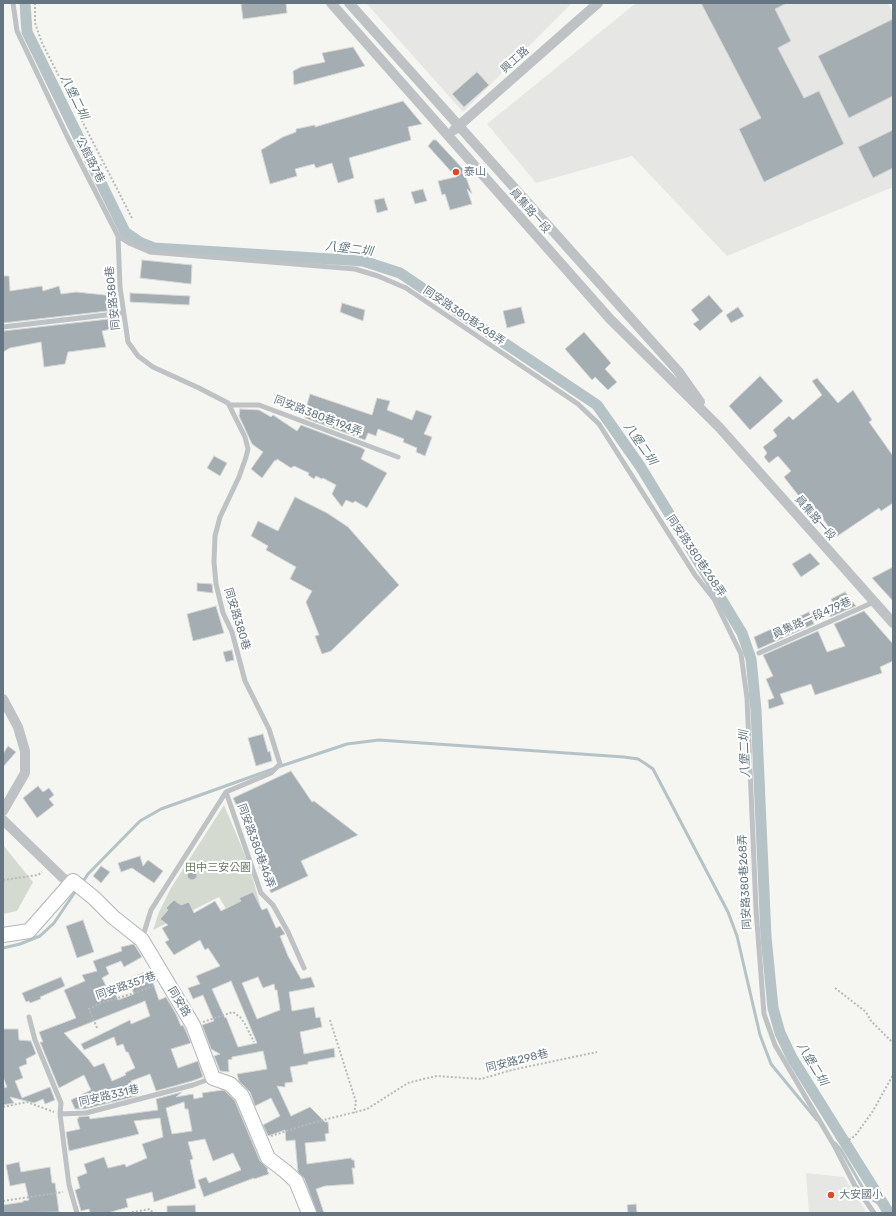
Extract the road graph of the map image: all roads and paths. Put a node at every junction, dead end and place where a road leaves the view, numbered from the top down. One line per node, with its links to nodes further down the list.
1 (13, 3): 9 (lane, 公館路7巷)
2 (35, 3): 8 (path)
3 (331, 3): 7 (street, 員集路一段)
4 (350, 3): 6 (street, 員集路一段)
5 (598, 3): 6 (street, 興工路)
6 (459, 126): 7 (street, 興工路); 15 (street, 員集路一段)
7 (448, 135): 15 (street, 員集路一段)
8 (104, 164): 9 (path); 10 (path)
9 (85, 171): 11 (lane, 公館路7巷)
10 (132, 218)
11 (118, 236): 12 (lane, 同安路380巷); 45 (lane, 同安路380巷268弄)
12 (123, 313): 13 (lane); 14 (lane, 同安路380巷)
13 (3, 327)
14 (229, 405): 16 (lane, 同安路380巷194弄); 21 (lane, 同安路380巷)
15 (719, 427): 17 (street, 員集路一段)
16 (398, 458)
17 (874, 602): 18 (street, 員集路一段); 19 (lane, 員集路一段479巷)
18 (893, 623)
19 (759, 653)
20 (3, 700): 22 (street)
21 (226, 792): 28 (lane); 29 (lane, 同安路380巷46弄)
22 (3, 811)
23 (3, 820): 24 (street, 同安路)
24 (51, 866): 25 (path); 26 (street, 同安路)
25 (3, 880)
26 (73, 881): 27 (street); 28 (street, 同安路)
27 (3, 935)
28 (142, 940): 30 (street, 同安路)
29 (304, 968)
30 (166, 981): 34 (street, 同安路); 35 (path, 同安路357巷)
31 (835, 988): 37 (path)
32 (29, 1017): 43 (lane)
33 (330, 1020): 42 (path)
34 (193, 1025): 36 (path); 40 (street, 同安路)
35 (97, 1028)
36 (254, 1042)
37 (893, 1043)
38 (597, 1052): 42 (path, 同安路298巷)
39 (893, 1075): 45 (path)
40 (213, 1078): 43 (lane, 同安路331巷); 44 (street)
41 (3, 1107): 43 (path)
42 (354, 1113): 44 (path, 同安路298巷)
43 (60, 1114): 46 (lane)
44 (260, 1140): 51 (street)
45 (835, 1147): 52 (lane, 同安路380巷268弄)
46 (70, 1190): 47 (path); 48 (lane)
47 (3, 1201)
48 (77, 1213)
49 (128, 1213): 50 (path)
50 (153, 1213)
51 (309, 1213)
52 (874, 1213)

